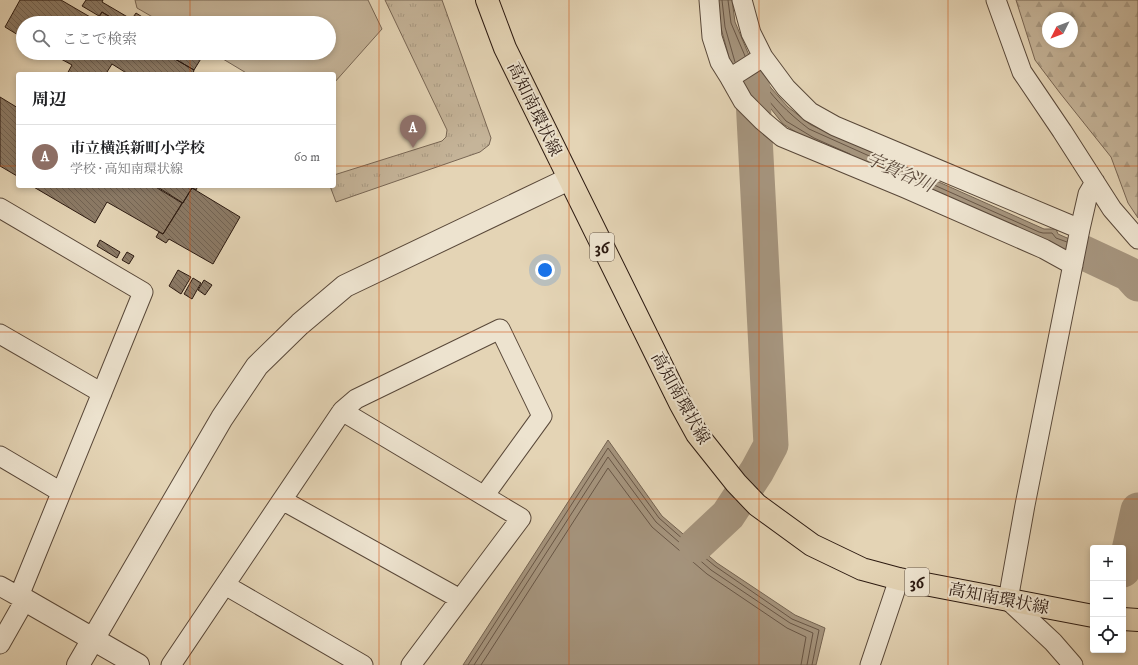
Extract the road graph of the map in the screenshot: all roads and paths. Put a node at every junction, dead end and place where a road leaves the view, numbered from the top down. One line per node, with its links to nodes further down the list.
1 (487, 0): 7 (main road, 高知南環状線 / 36)
2 (709, 0): 6 (street)
3 (742, 0): 5 (street)
4 (996, 0): 8 (street)
5 (760, 59): 6 (street); 10 (street)
6 (732, 76): 12 (street)
7 (569, 179): 20 (main road, 高知南環状線 / 36); 29 (street)
8 (1095, 182): 10 (street); 11 (street)
9 (0, 208): 14 (street)
10 (1079, 233): 12 (street)
11 (1138, 239)
12 (1073, 261): 25 (street)
13 (0, 334): 14 (street)
14 (102, 393): 17 (street)
15 (342, 411): 18 (street); 18 (street); 19 (street)
16 (0, 456): 17 (street)
17 (61, 492): 23 (street)
18 (484, 496): 24 (street)
19 (282, 500): 21 (street); 24 (street)
20 (899, 579): 25 (main road, 高知南環状線 / 36); 36 (street)
21 (225, 585): 33 (street); 34 (street)
22 (0, 586): 23 (street)
23 (22, 598): 29 (street); 30 (street)
24 (460, 599): 35 (street)
25 (1008, 600): 26 (main road, 高知南環状線 / 36); 37 (street)
26 (1090, 615)
27 (1126, 619): 28 (main road)
28 (1138, 620)
29 (93, 638): 31 (street); 32 (street)
30 (0, 644)
31 (78, 665)
32 (138, 665)
33 (171, 665)
34 (363, 665)
35 (411, 665)
36 (870, 665)
37 (1073, 665)

